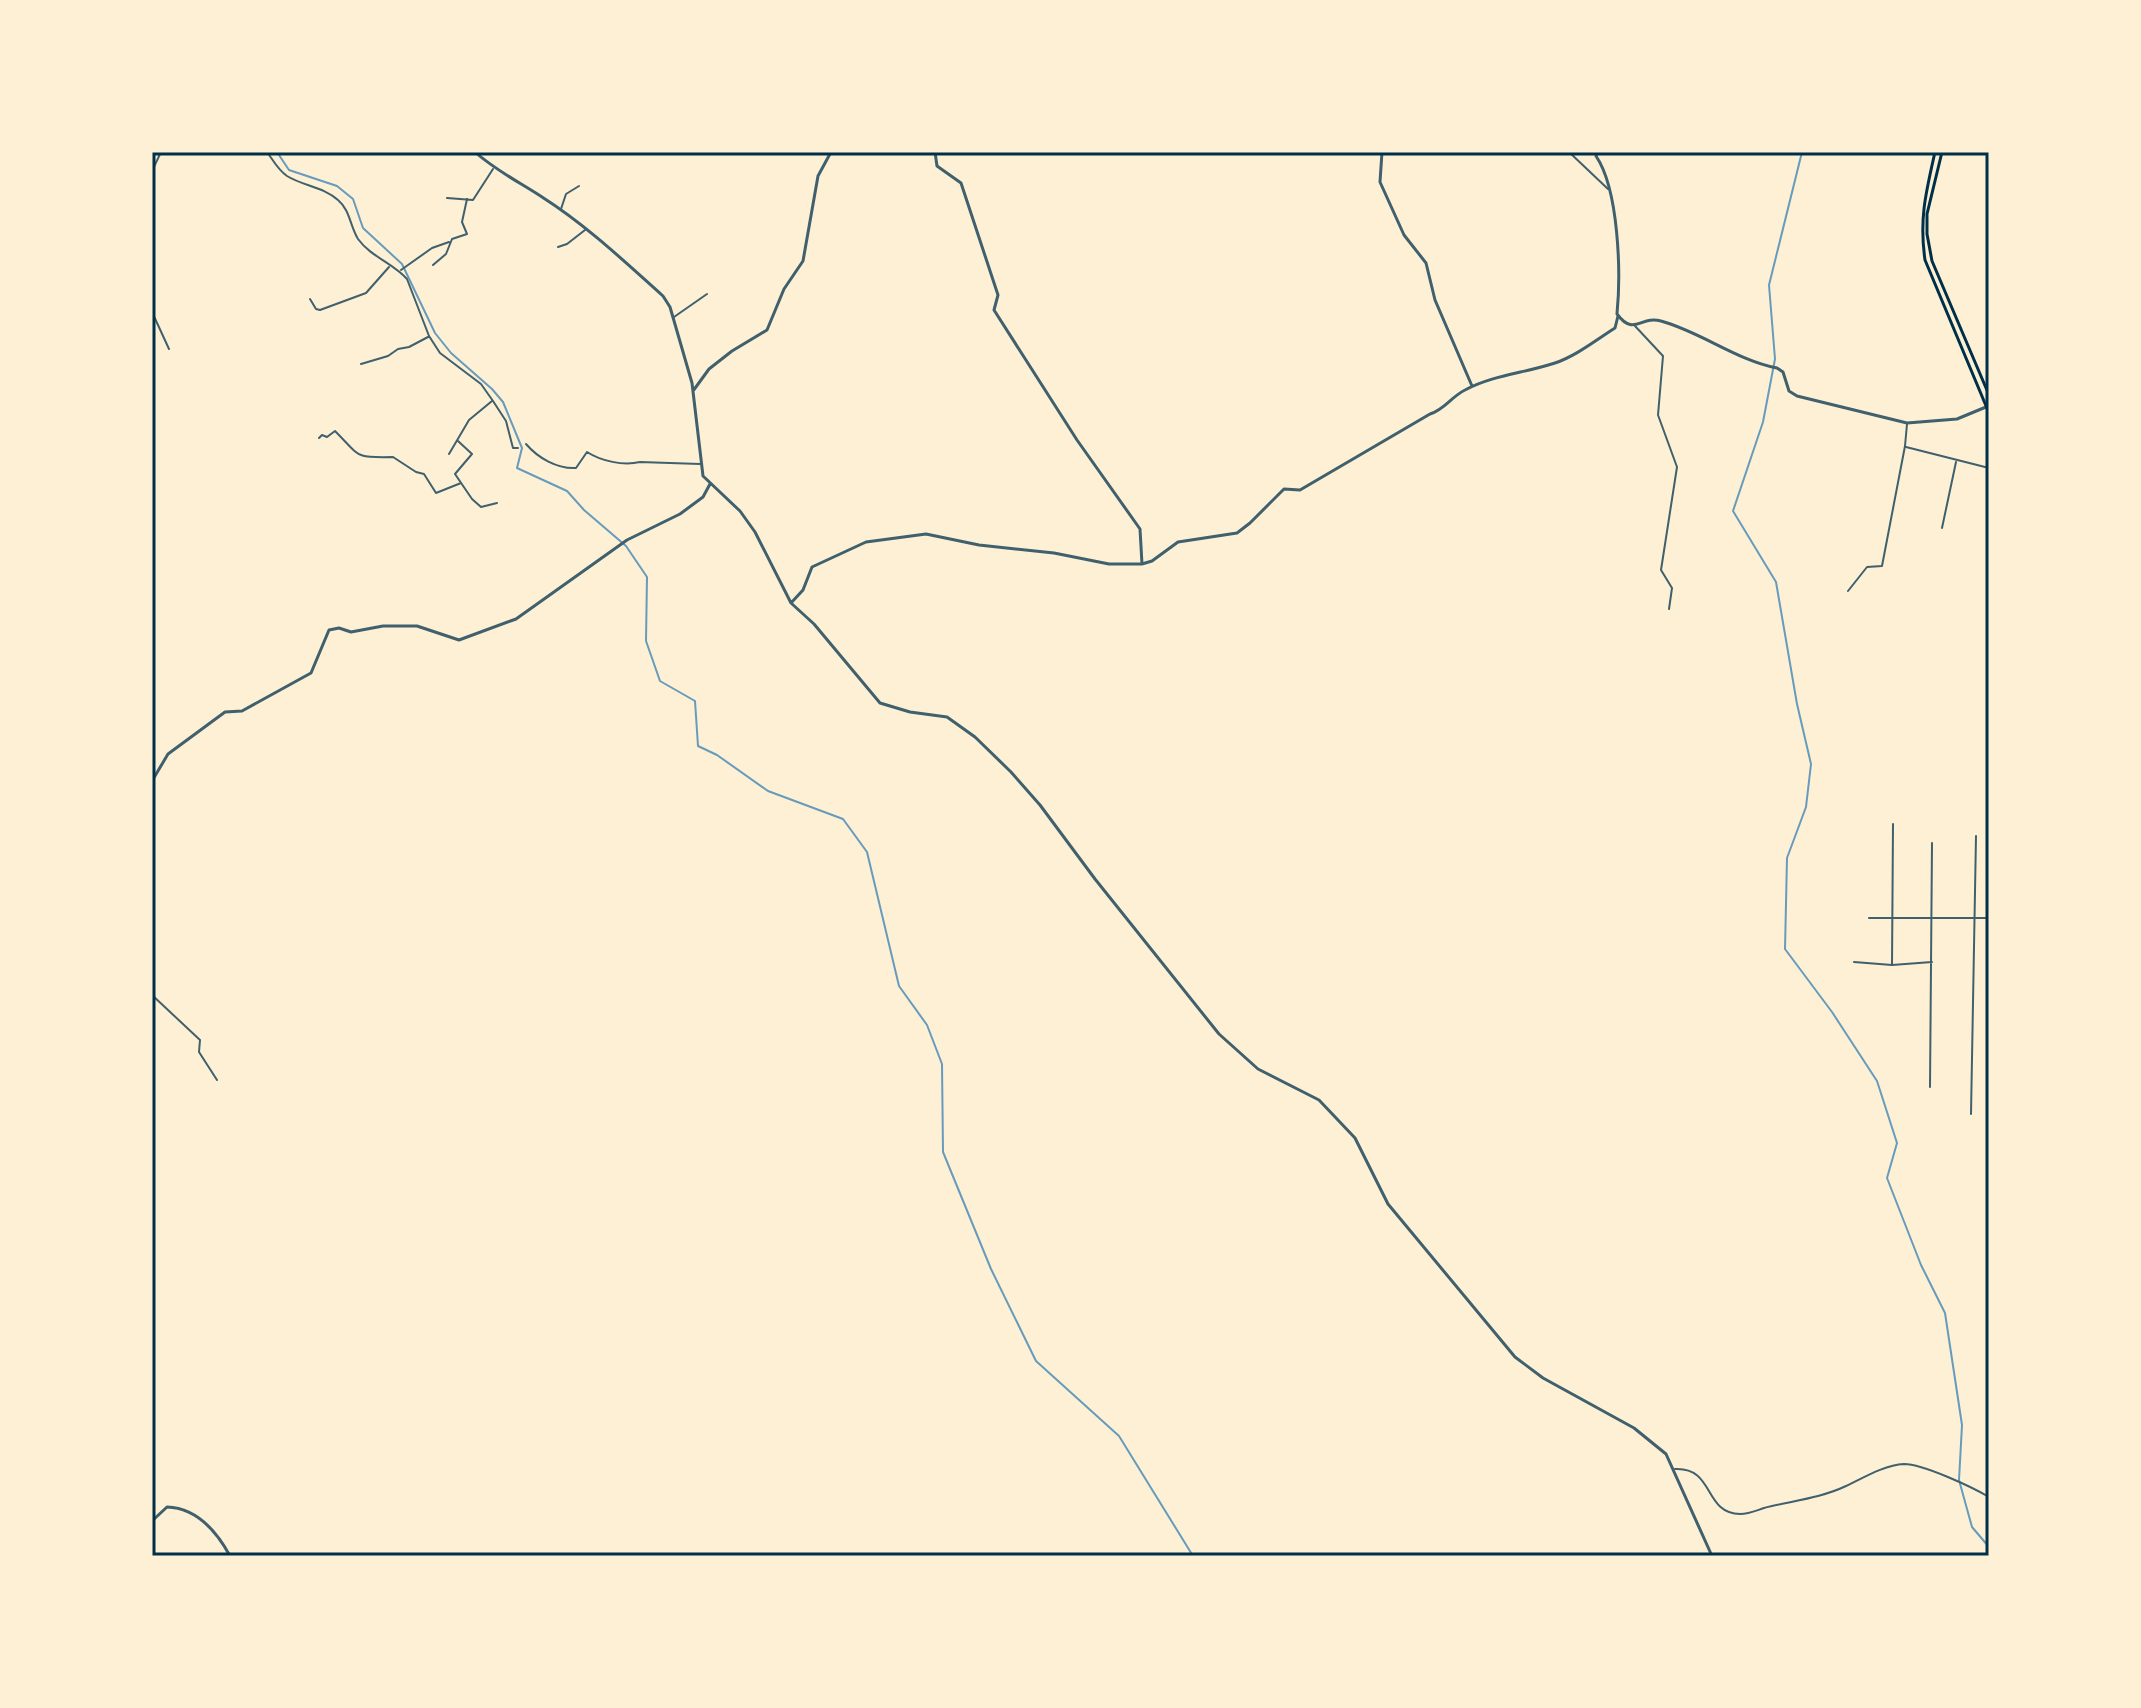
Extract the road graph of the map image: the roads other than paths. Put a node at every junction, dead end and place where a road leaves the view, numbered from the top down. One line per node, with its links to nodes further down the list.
1 (161, 152): 12 (street)
2 (267, 152): 22 (street)
3 (475, 152): 11 (street)
4 (831, 152): 34 (street)
5 (935, 152): 53 (street)
6 (1382, 152): 33 (street)
7 (1569, 152): 14 (street)
8 (1597, 152): 14 (street)
9 (1935, 152): 37 (main road)
10 (1942, 152): 35 (main road)
11 (494, 168): 16 (street); 17 (street)
12 (152, 171)
13 (579, 186): 17 (street)
14 (1608, 189): 27 (street)
15 (447, 198): 16 (street)
16 (467, 199): 19 (street)
17 (560, 210): 18 (street)
18 (586, 230): 20 (street); 28 (street)
19 (449, 242): 21 (street); 23 (street)
20 (558, 247)
21 (433, 265)
22 (390, 266): 23 (street); 25 (street)
23 (401, 270): 30 (street)
24 (707, 294): 28 (street)
25 (310, 299)
26 (152, 312): 31 (street)
27 (1618, 316): 29 (street); 33 (street)
28 (673, 317): 34 (street)
29 (1635, 326): 39 (street); 56 (street)
30 (429, 336): 32 (street); 36 (street)
31 (169, 349)
32 (361, 364)
33 (1472, 387): 53 (street)
34 (693, 391): 47 (street)
35 (1989, 395)
36 (493, 401): 41 (street); 44 (street)
37 (1986, 407): 38 (main road); 39 (street)
38 (1989, 413)
39 (1907, 423): 43 (street)
40 (319, 438): 49 (street)
41 (458, 441): 45 (street); 49 (street)
42 (526, 444): 47 (street)
43 (1905, 446): 46 (street); 54 (street)
44 (518, 448)
45 (449, 454)
46 (1957, 461): 48 (street); 52 (street)
47 (701, 464): 50 (street)
48 (1989, 468)
49 (461, 483): 51 (street)
50 (710, 484): 55 (street); 57 (street)
51 (497, 503)
52 (1942, 528)
53 (1142, 564): 55 (street)
54 (1848, 591)
55 (791, 603): 73 (street)
56 (1669, 609)
57 (152, 781)
58 (1893, 824): 62 (street)
59 (1976, 836): 64 (street)
60 (1932, 843): 63 (street)
61 (1869, 918): 62 (street)
62 (1892, 918): 63 (street); 68 (street)
63 (1932, 918): 64 (street); 67 (street)
64 (1974, 918): 65 (street); 72 (street)
65 (1989, 918)
66 (1854, 962): 68 (street)
67 (1932, 962): 68 (street); 71 (street)
68 (1892, 965)
69 (152, 995): 70 (street)
70 (217, 1080)
71 (1930, 1087)
72 (1971, 1114)
73 (1674, 1470): 74 (street); 77 (street)
74 (1989, 1497)
75 (152, 1521): 76 (street)
76 (230, 1556)
77 (1712, 1556)

